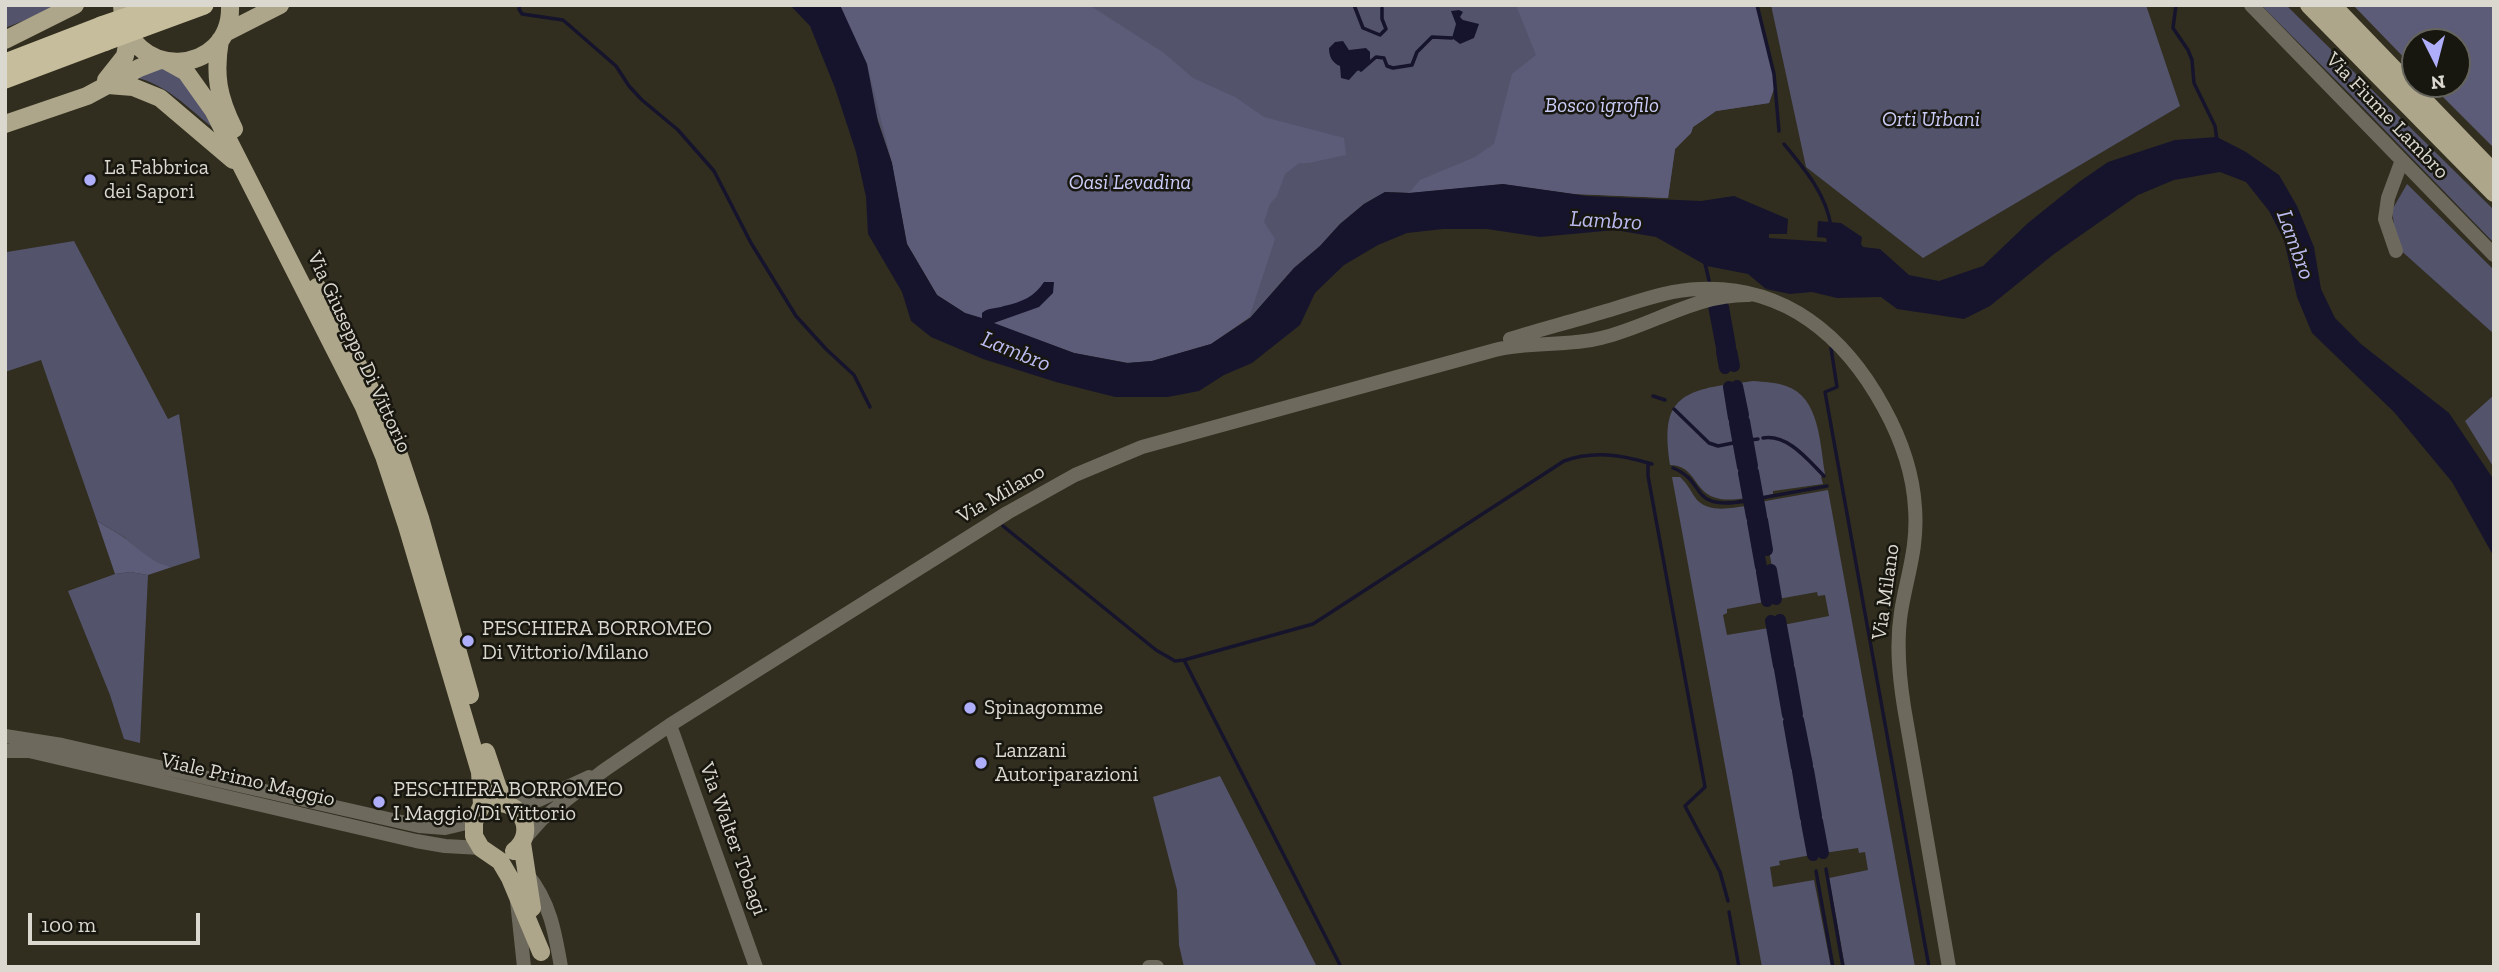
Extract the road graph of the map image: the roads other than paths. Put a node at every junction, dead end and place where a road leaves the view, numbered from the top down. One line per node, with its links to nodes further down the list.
1 (75, 5): 13 (main road)
2 (122, 5): 11 (main road)
3 (162, 5): 10 (highway, bridge)
4 (204, 5): 10 (highway, bridge)
5 (230, 5): 12 (main road, Via Giuseppe Di Vittorio)
6 (281, 5): 12 (main road)
7 (2251, 5): 19 (street, Via Fiume Lambro)
8 (2309, 5): 22 (main road)
9 (2332, 5): 21 (main road)
10 (103, 34): 15 (highway); 16 (highway)
11 (129, 34): 14 (main road, Via Giuseppe Di Vittorio); 17 (main road)
12 (222, 36): 14 (main road); 31 (main road, Via Giuseppe Di Vittorio)
13 (5, 40)
14 (164, 61): 17 (main road); 20 (main road, Via Giuseppe Di Vittorio)
15 (5, 63)
16 (5, 79)
17 (101, 89): 18 (main road); 20 (main road)
18 (7, 123)
19 (2402, 160): 23 (street); 24 (street, Via Fiume Lambro)
20 (244, 171): 32 (main road, Via Giuseppe Di Vittorio)
21 (2494, 173)
22 (2494, 193)
23 (2396, 251)
24 (2494, 255)
25 (1749, 295): 26 (street, Via Milano); 26 (street, Via Milano); 43 (street, Via Milano)
26 (1467, 357): 27 (street, Via Milano)
27 (670, 725): 30 (street, Via Milano); 40 (street, Via Walter Tobagi)
28 (5, 736): 32 (street, Viale Primo Maggio)
29 (5, 751): 34 (street, Viale Primo Maggio)
30 (603, 771): 31 (street, Via Milano); 33 (street, Via Milano)
31 (508, 805): 32 (main road); 33 (main road, Via Giuseppe Di Vittorio)
32 (477, 816): 34 (main road, Via Giuseppe Di Vittorio)
33 (523, 841): 34 (main road); 35 (main road, Via Giuseppe Di Vittorio)
34 (487, 851): 36 (main road, Via Giuseppe Di Vittorio)
35 (525, 872): 37 (main road, Via Giuseppe Di Vittorio); 39 (street, Via Giuseppe Di Vittorio)
36 (516, 889): 37 (main road, Via Giuseppe Di Vittorio); 38 (street, Via Giuseppe Di Vittorio)
37 (542, 959)
38 (524, 967)
39 (561, 967)
40 (756, 967)
41 (1149, 967): 42 (street)
42 (1157, 967)
43 (1949, 967)

